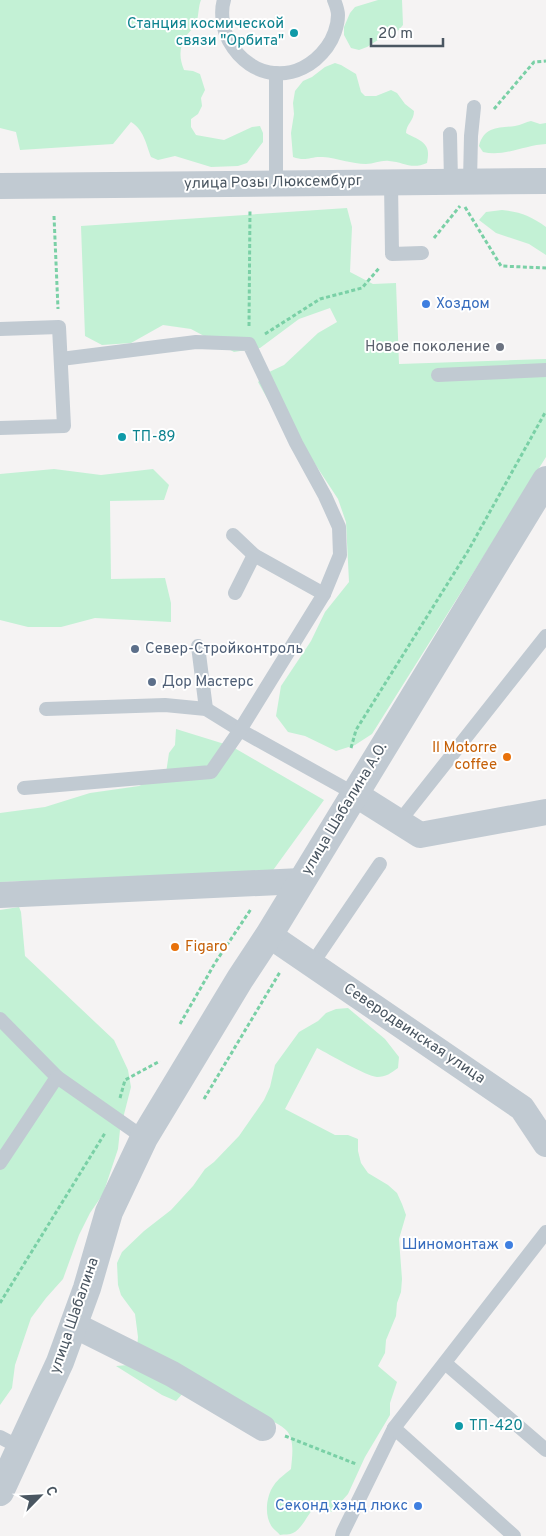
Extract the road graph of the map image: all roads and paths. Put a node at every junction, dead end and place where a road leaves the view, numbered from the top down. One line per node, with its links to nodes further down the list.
1 (224, 0): 4 (lane)
2 (334, 0): 4 (lane)
3 (546, 61): 7 (path)
4 (276, 74): 10 (lane)
5 (474, 107): 7 (lane)
6 (450, 134): 8 (lane)
7 (471, 136): 8 (lane)
8 (460, 181): 9 (street, улица Розы Люксембург); 11 (street, улица Розы Люксембург)
9 (546, 181)
10 (276, 182): 11 (street, улица Розы Люксембург); 12 (street, улица Розы Люксембург)
11 (391, 182): 16 (lane)
12 (0, 186)
13 (250, 209): 20 (path)
14 (54, 216): 18 (path)
15 (422, 253): 16 (lane); 17 (path)
16 (392, 254): 20 (path)
17 (546, 268)
18 (59, 327): 19 (lane); 21 (lane)
19 (0, 329)
20 (249, 344): 21 (lane); 29 (lane)
21 (61, 359): 24 (lane)
22 (546, 370): 23 (lane)
23 (438, 375)
24 (0, 428)
25 (546, 480): 36 (street, улица Шабалина А.О.)
26 (233, 535): 27 (lane)
27 (254, 555): 28 (lane); 29 (lane)
28 (235, 593)
29 (324, 594): 34 (lane)
30 (546, 636): 38 (lane)
31 (198, 646): 33 (lane)
32 (46, 709): 33 (lane)
33 (206, 709): 34 (lane)
34 (240, 730): 35 (lane); 36 (lane)
35 (24, 788)
36 (354, 794): 38 (street); 40 (street, улица Шабалина А.О.)
37 (546, 812): 38 (street)
38 (399, 822)
39 (380, 864): 43 (lane)
40 (301, 881): 41 (street); 42 (street, улица Шабалина А.О.)
41 (0, 895)
42 (270, 935): 43 (street, Северодвинская улица); 46 (street, улица Шабалина А.О.)
43 (312, 964): 47 (street, Северодвинская улица)
44 (0, 1019): 45 (lane)
45 (57, 1077): 46 (lane); 48 (lane)
46 (144, 1138): 50 (street, улица Шабалина)
47 (546, 1144)
48 (0, 1163)
49 (546, 1232): 51 (lane)
50 (74, 1325): 52 (street); 54 (street, улица Шабалина)
51 (444, 1363): 53 (lane); 55 (lane)
52 (263, 1428): 56 (path)
53 (394, 1428): 56 (lane); 59 (lane)
54 (11, 1442): 57 (street, улица Шабалина)
55 (546, 1450)
56 (373, 1471): 58 (lane)
57 (0, 1492)
58 (342, 1536)
59 (514, 1536)

